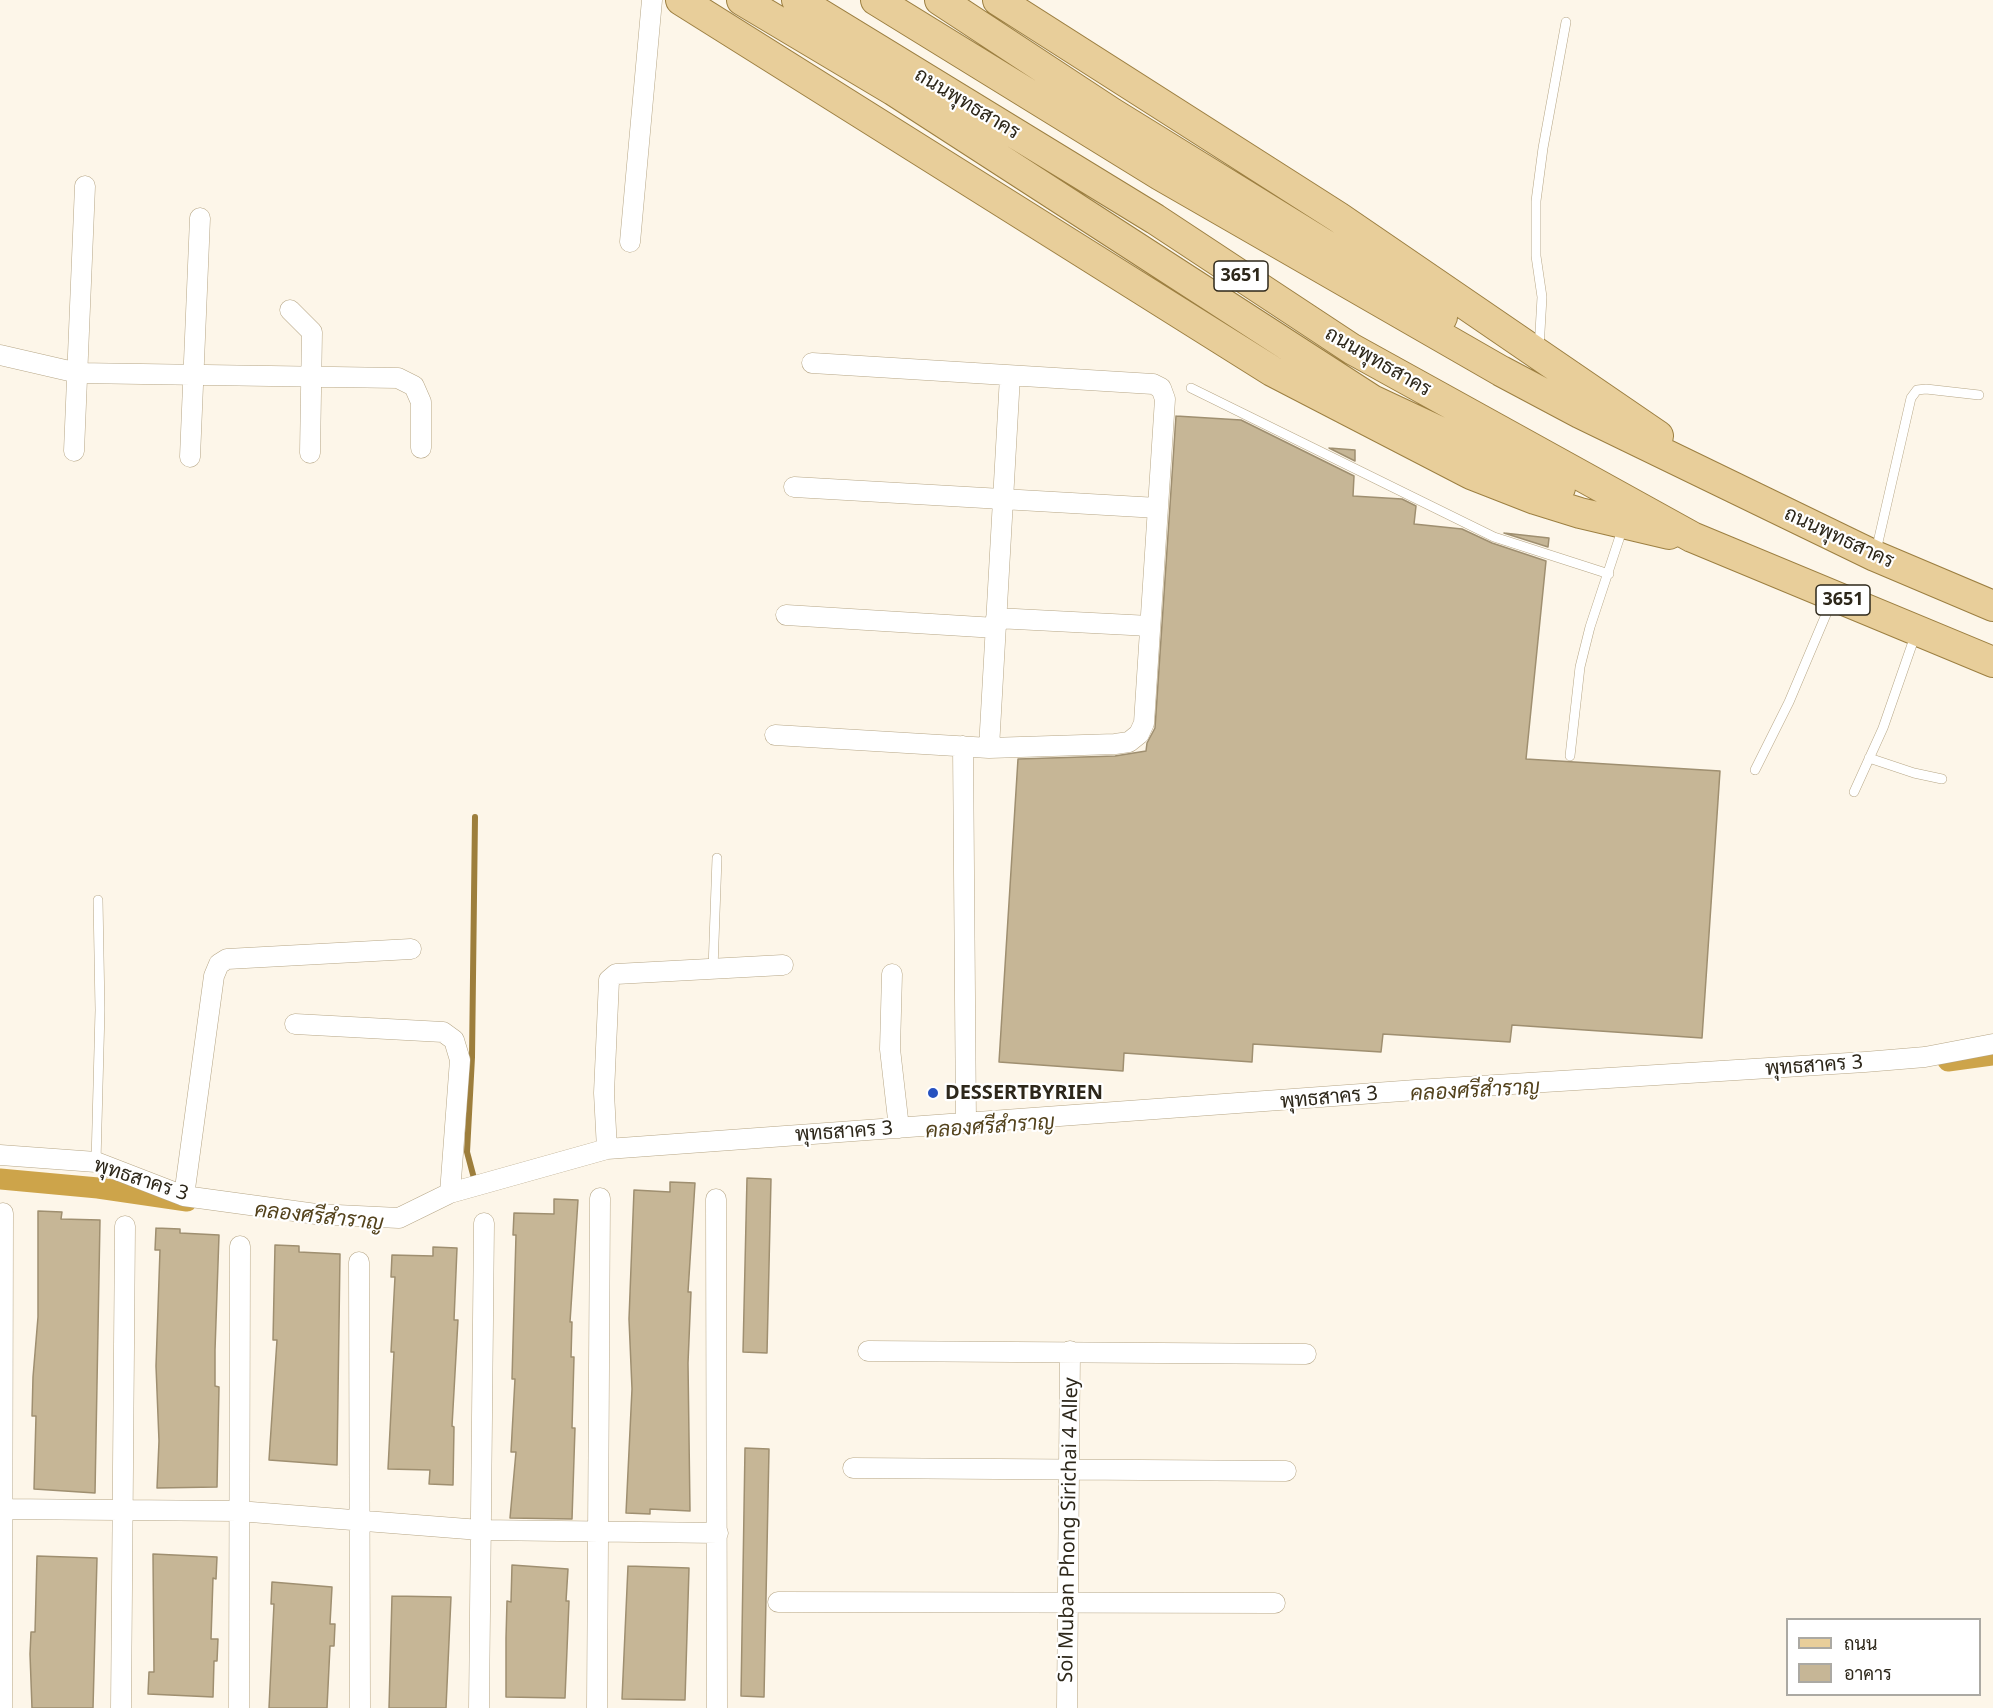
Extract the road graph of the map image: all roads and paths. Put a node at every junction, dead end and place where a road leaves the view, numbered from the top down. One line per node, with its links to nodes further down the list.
1 (652, 0): 11 (street)
2 (681, 0): 30 (main road)
3 (742, 0): 31 (main road)
4 (797, 0): 31 (main road, ถนนพุทธสาคร / 3651)
5 (876, 0): 26 (main road, ถนนพุทธสาคร / 3651)
6 (940, 0): 26 (main road)
7 (998, 0): 13 (main road)
8 (1566, 22): 13 (lane)
9 (85, 186): 16 (street)
10 (200, 218): 17 (street)
11 (630, 242)
12 (290, 310): 18 (street)
13 (1539, 354): 26 (main road)
14 (0, 355): 16 (street)
15 (812, 363): 19 (street)
16 (78, 373): 17 (street); 23 (street)
17 (195, 375): 18 (street); 25 (street)
18 (311, 376): 22 (street); 24 (street)
19 (1010, 376): 28 (street); 29 (street)
20 (1191, 388): 33 (lane)
21 (1978, 395): 32 (lane)
22 (421, 448)
23 (74, 451)
24 (310, 453)
25 (190, 457)
26 (1724, 483): 32 (main road, ถนนพุทธสาคร / 3651)
27 (794, 487): 28 (street)
28 (1003, 500): 29 (street); 37 (street)
29 (1158, 508): 38 (street)
30 (1624, 525): 31 (main road); 33 (lane)
31 (1692, 537): 34 (main road, ถนนพุทธสาคร / 3651)
32 (1875, 556): 35 (main road, ถนนพุทธสาคร / 3651)
33 (1610, 574): 44 (lane)
34 (1834, 596): 39 (main road, ถนนพุทธสาคร / 3651); 46 (lane)
35 (1993, 606)
36 (786, 615): 37 (street)
37 (996, 623): 38 (street); 43 (street)
38 (1150, 626): 43 (street)
39 (1917, 631): 40 (main road, ถนนพุทธสาคร / 3651); 45 (lane)
40 (1993, 662)
41 (775, 735): 42 (street)
42 (963, 746): 43 (street); 57 (street)
43 (989, 747)
44 (1570, 756)
45 (1869, 758): 47 (lane); 48 (lane)
46 (1755, 770)
47 (1942, 779)
48 (1854, 792)
49 (717, 858): 53 (lane)
50 (98, 900): 61 (lane)
51 (411, 949): 63 (street)
52 (783, 965): 53 (street)
53 (713, 969): 59 (street)
54 (892, 974): 58 (street)
55 (295, 1024): 62 (street)
56 (1993, 1044): 57 (street, พุทธสาคร 3)
57 (966, 1123): 58 (street, พุทธสาคร 3)
58 (899, 1128): 59 (street, พุทธสาคร 3)
59 (607, 1149): 62 (street, พุทธสาคร 3)
60 (0, 1155): 61 (street, พุทธสาคร 3)
61 (96, 1162): 63 (street, พุทธสาคร 3)
62 (450, 1193): 63 (street, พุทธสาคร 3)
63 (184, 1196)
64 (600, 1198): 82 (street)
65 (716, 1199): 83 (street)
66 (3, 1213): 77 (street)
67 (484, 1223): 81 (street)
68 (125, 1226): 78 (street)
69 (240, 1246): 79 (street)
70 (359, 1262): 80 (street)
71 (868, 1351): 72 (street)
72 (1070, 1351): 73 (street); 75 (street, Soi Muban Phong Sirichai 4 Alley)
73 (1306, 1354)
74 (853, 1468): 75 (street)
75 (1070, 1468): 76 (street); 85 (street, Soi Muban Phong Sirichai 4 Alley)
76 (1286, 1472)
77 (1, 1509): 78 (street); 87 (street)
78 (122, 1510): 79 (street); 88 (street)
79 (238, 1511): 80 (street); 89 (street)
80 (361, 1521): 81 (street); 90 (street)
81 (480, 1530): 82 (street); 91 (street)
82 (597, 1532): 83 (street); 92 (street)
83 (718, 1533): 93 (street)
84 (778, 1602): 85 (street)
85 (1068, 1602): 86 (street); 94 (street, Soi Muban Phong Sirichai 4 Alley)
86 (1275, 1604)
87 (2, 1708)
88 (121, 1708)
89 (239, 1708)
90 (360, 1708)
91 (478, 1708)
92 (597, 1708)
93 (717, 1708)
94 (1067, 1708)

